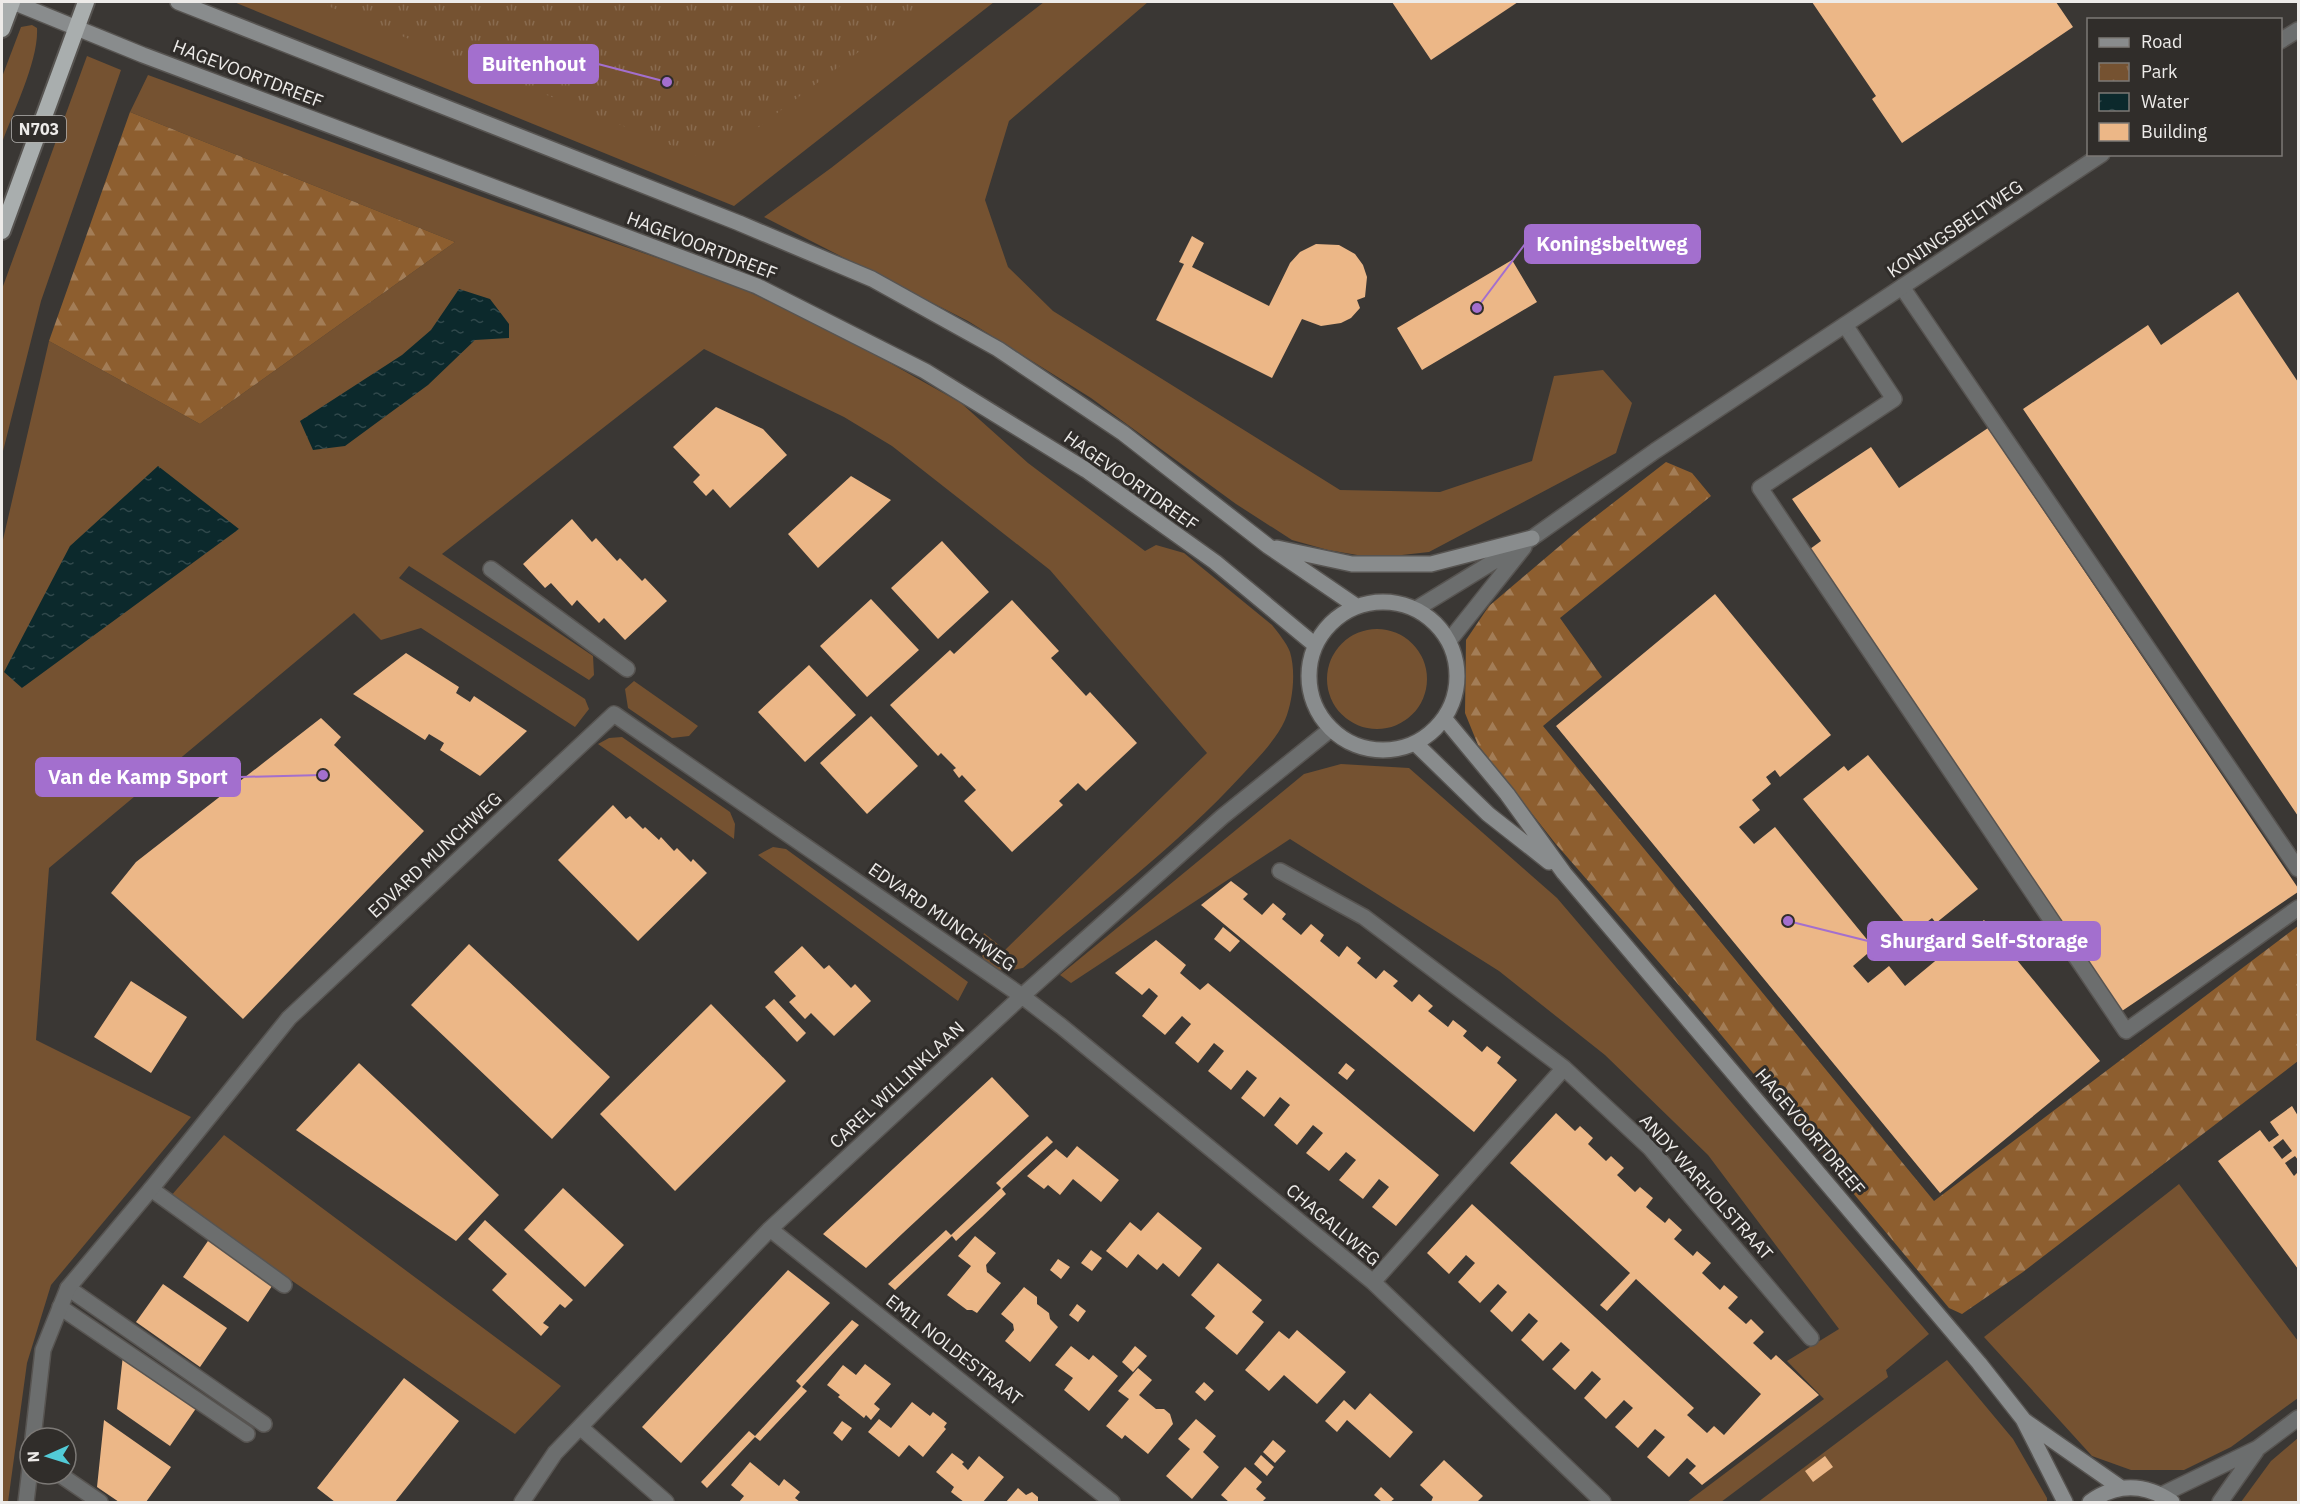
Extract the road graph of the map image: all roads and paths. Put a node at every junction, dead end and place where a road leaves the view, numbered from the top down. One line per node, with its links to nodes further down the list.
1 (13, 2): 4 (main road, HAGEVOORTDREEF); 5 (highway)
2 (86, 2): 4 (highway, N703)
3 (178, 2): 13 (main road, HAGEVOORTDREEF)
4 (77, 27): 9 (highway, N703); 18 (main road, HAGEVOORTDREEF)
5 (2, 29)
6 (2298, 30): 7 (street)
7 (2282, 40)
8 (2099, 156): 10 (street, KONINGSBELTWEG)
9 (2, 231)
10 (1902, 287): 11 (street, KONINGSBELTWEG); 23 (street)
11 (1845, 325): 12 (street, KONINGSBELTWEG); 26 (street)
12 (1532, 538): 13 (main road); 16 (street, KONINGSBELTWEG); 17 (street, KONINGSBELTWEG)
13 (1269, 546): 15 (main road, HAGEVOORTDREEF)
14 (491, 569): 19 (street)
15 (1356, 606): 16 (main road); 18 (main road)
16 (1416, 609): 17 (main road)
17 (1449, 641): 20 (main road)
18 (1315, 645): 21 (main road)
19 (627, 669)
20 (1444, 718): 22 (main road); 25 (main road, HAGEVOORTDREEF)
21 (1331, 729): 22 (main road); 27 (street, CAREL WILLINKLAAN)
22 (1415, 743): 25 (main road, HAGEVOORTDREEF)
23 (2298, 868)
24 (1280, 871): 28 (street, ANDY WARHOLSTRAAT)
25 (1563, 873): 37 (main road, HAGEVOORTDREEF)
26 (2298, 908)
27 (1022, 996): 29 (street, EDVARD MUNCHWEG); 30 (street, CAREL WILLINKLAAN); 31 (street, CHAGALLWEG)
28 (1564, 1068): 31 (street); 35 (street, ANDY WARHOLSTRAAT)
29 (151, 1190): 32 (street); 33 (street, EDVARD MUNCHWEG)
30 (770, 1229): 40 (street, CAREL WILLINKLAAN); 51 (street, EMIL NOLDESTRAAT)
31 (1373, 1282): 52 (street, CHAGALLWEG)
32 (284, 1285)
33 (68, 1287): 34 (street, EDVARD MUNCHWEG); 38 (street)
34 (60, 1307): 39 (street, EDVARD MUNCHWEG); 41 (street)
35 (1811, 1338)
36 (2298, 1418): 42 (street)
37 (2023, 1419): 45 (main road, HAGEVOORTDREEF); 53 (main road, HAGEVOORTDREEF)
38 (264, 1424)
39 (34, 1426)
40 (580, 1427): 49 (street, CAREL WILLINKLAAN); 50 (street)
41 (247, 1434)
42 (2258, 1448): 46 (street); 55 (street)
43 (28, 1486): 47 (street)
44 (76, 1486): 48 (street)
45 (2121, 1488): 46 (main road); 54 (main road)
46 (2166, 1499)
47 (27, 1503)
48 (100, 1503)
49 (522, 1503)
50 (666, 1503)
51 (1113, 1503)
52 (1603, 1503)
53 (2065, 1503)
54 (2090, 1503)
55 (2220, 1503)

